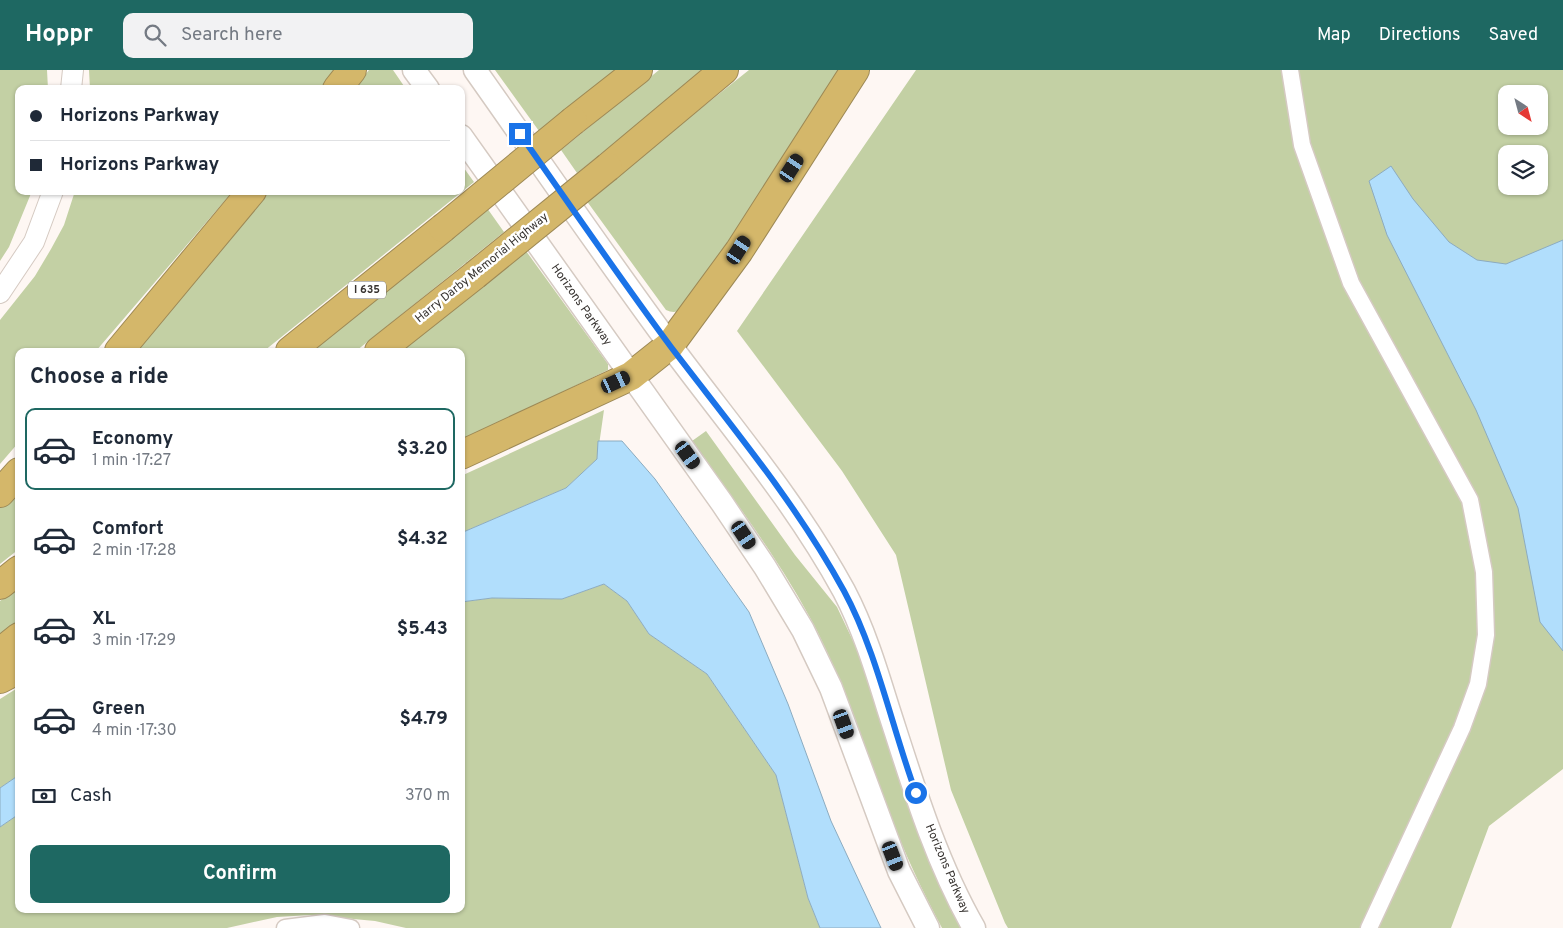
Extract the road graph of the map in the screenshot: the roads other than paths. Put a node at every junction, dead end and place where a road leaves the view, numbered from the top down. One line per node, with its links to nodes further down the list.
1 (352, 70): 8 (highway)
2 (414, 70): 9 (main road)
3 (475, 70): 14 (main road, Horizons Parkway)
4 (638, 70): 16 (highway, I 635, bridge)
5 (724, 70): 17 (highway, Harry Darby Memorial Highway, bridge)
6 (855, 70): 14 (highway)
7 (1290, 70): 32 (street)
8 (340, 85)
9 (425, 85)
10 (465, 142): 18 (main road, Horizons Parkway)
11 (51, 195): 13 (street)
12 (249, 195): 15 (highway)
13 (0, 294)
14 (670, 345): 18 (highway); 31 (main road, Horizons Parkway)
15 (121, 348)
16 (294, 348)
17 (383, 348)
18 (630, 376): 19 (highway); 30 (main road, Horizons Parkway)
19 (465, 452)
20 (15, 476): 21 (highway)
21 (0, 493)
22 (15, 573): 23 (highway)
23 (0, 585)
24 (15, 640): 25 (highway)
25 (0, 652)
26 (15, 671): 27 (highway)
27 (0, 679)
28 (285, 928): 29 (street)
29 (351, 928)
30 (928, 928)
31 (974, 928)
32 (1369, 928)

